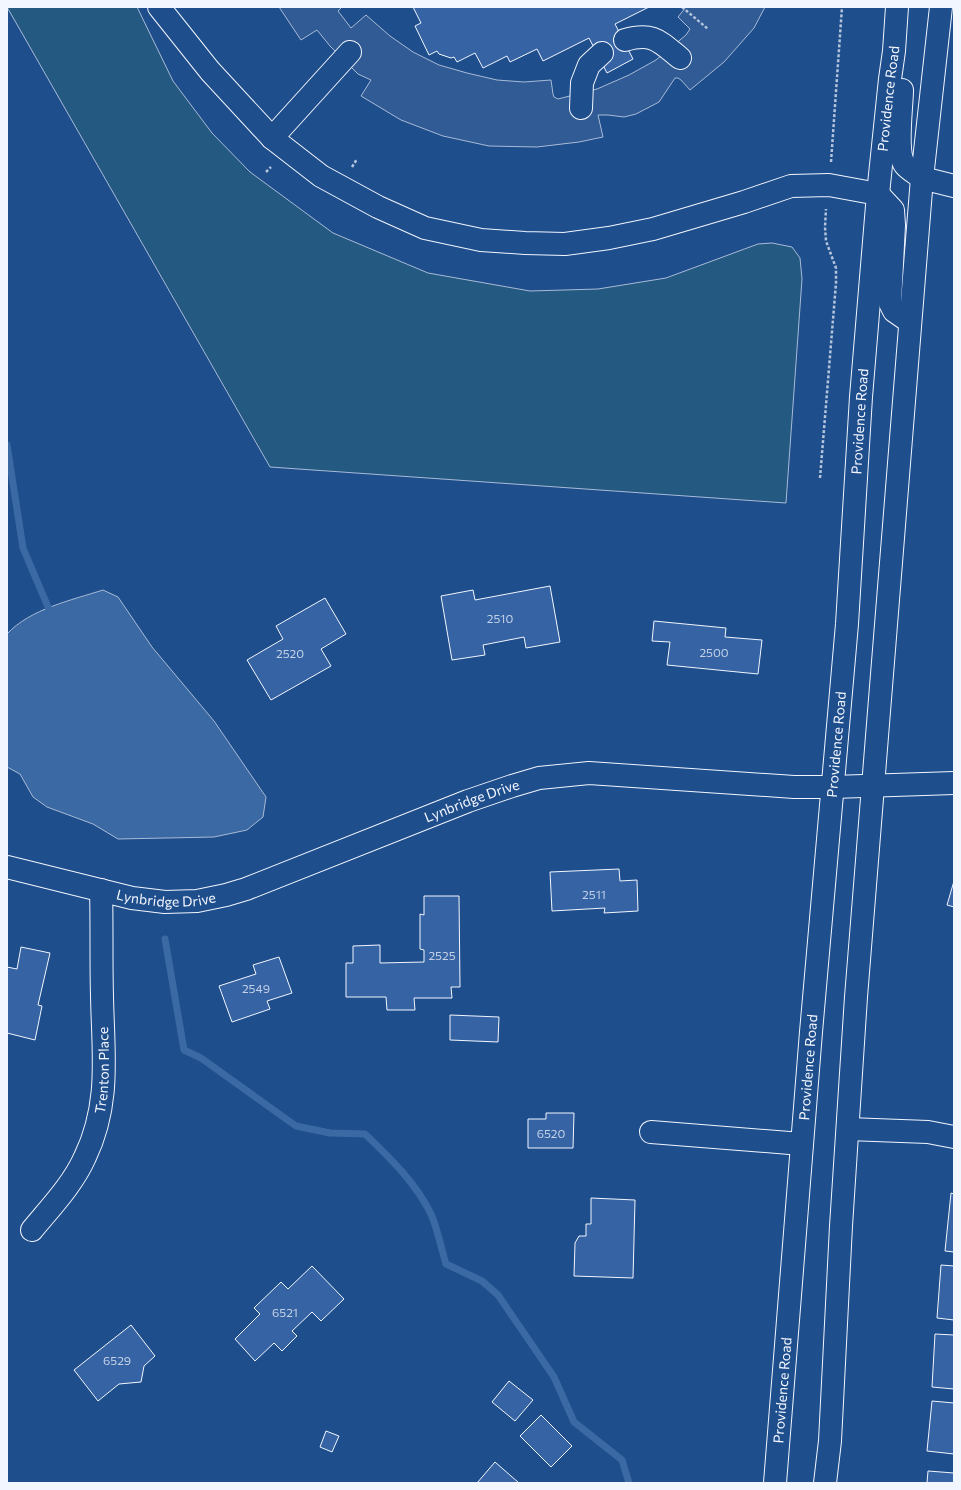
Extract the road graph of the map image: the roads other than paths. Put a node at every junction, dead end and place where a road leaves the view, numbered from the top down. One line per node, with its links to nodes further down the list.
1 (159, 7): 10 (main road)
2 (897, 7): 5 (main road, Providence Road)
3 (941, 7): 11 (main road)
4 (625, 40): 8 (main road)
5 (894, 51): 11 (main road); 13 (main road, Providence Road)
6 (350, 52): 10 (main road)
7 (602, 54): 9 (main road)
8 (680, 58)
9 (581, 108)
10 (272, 138): 13 (main road)
11 (922, 178): 12 (main road); 14 (main road)
12 (954, 186)
13 (878, 194): 14 (main road); 17 (main road, Providence Road)
14 (910, 322): 16 (main road)
15 (954, 783): 16 (main road, Lynbridge Drive)
16 (873, 785): 17 (main road, Lynbridge Drive); 20 (main road)
17 (833, 787): 19 (main road, Lynbridge Drive); 23 (main road, Providence Road)
18 (7, 867): 19 (main road, Lynbridge Drive)
19 (101, 890): 24 (main road, Trenton Place)
20 (848, 1129): 22 (main road); 26 (main road)
21 (651, 1132): 23 (main road)
22 (954, 1137)
23 (802, 1144): 25 (main road, Providence Road)
24 (32, 1230)
25 (776, 1483)
26 (825, 1483)

